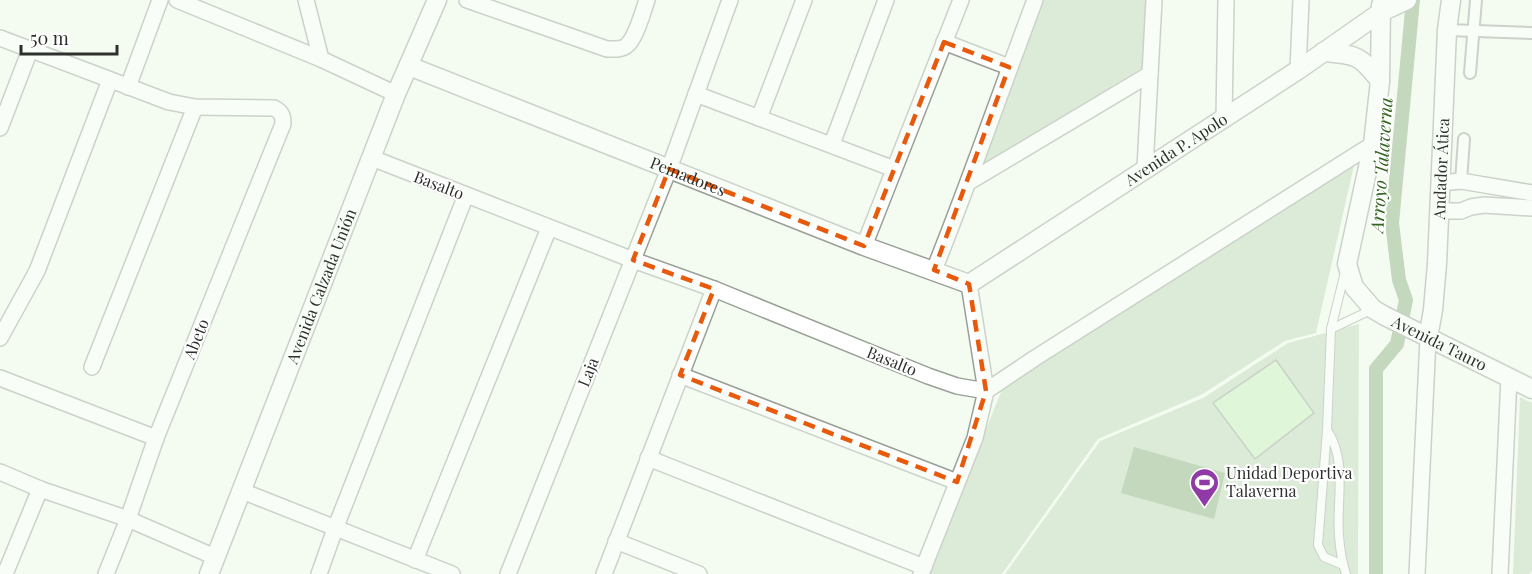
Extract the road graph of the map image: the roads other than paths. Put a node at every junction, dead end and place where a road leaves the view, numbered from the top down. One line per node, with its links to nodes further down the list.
1 (160, 0): 33 (street)
2 (177, 0): 25 (street)
3 (437, 0): 26 (street, Avenida Calzada Unión)
4 (466, 0): 5 (street)
5 (647, 0)
6 (730, 0): 35 (street, Laja)
7 (804, 0): 38 (street)
8 (886, 0): 41 (street)
9 (961, 0): 22 (street)
10 (1035, 0): 27 (street)
11 (1154, 0): 30 (street)
12 (1227, 0): 37 (street)
13 (1301, 0): 28 (street)
14 (1451, 0): 18 (street, Andador Ática)
15 (1476, 0): 19 (street)
16 (310, 3): 25 (street)
17 (1392, 4): 24 (street, Avenida P. Apolo); 32 (street)
18 (1447, 30): 19 (street); 49 (street, Andador Ática)
19 (1473, 31): 20 (street); 29 (street)
20 (1532, 33)
21 (0, 38): 23 (street)
22 (944, 42): 27 (street); 46 (street)
23 (30, 50): 31 (street); 39 (street)
24 (1323, 52): 28 (street, Avenida P. Apolo); 32 (street)
25 (321, 59): 34 (street)
26 (409, 66): 34 (street, Avenida Calzada Unión); 45 (street, Peinadores)
27 (1009, 67): 47 (street)
28 (1298, 70): 37 (street, Avenida P. Apolo)
29 (1470, 73)
30 (1150, 74): 44 (street); 47 (street)
31 (110, 80): 33 (street); 64 (street)
32 (1380, 81): 42 (street)
33 (128, 87): 36 (street)
34 (396, 94): 43 (street, Avenida Calzada Unión)
35 (696, 94): 38 (street); 45 (street, Laja)
36 (195, 107): 65 (street); 72 (street, Abeto)
37 (1224, 117): 44 (street, Avenida P. Apolo)
38 (759, 118): 41 (street)
39 (0, 128)
40 (1464, 139): 48 (street)
41 (832, 144): 46 (street)
42 (1373, 144): 57 (street); 70 (street)
43 (372, 158): 51 (street, Basalto); 77 (street, Avenida Calzada Unión)
44 (1145, 168): 59 (street, Avenida P. Apolo)
45 (669, 169): 55 (street, Peinadores); 56 (street, Laja)
46 (894, 169): 55 (street)
47 (969, 182): 58 (street)
48 (1461, 182): 49 (street); 50 (street)
49 (1441, 183): 53 (street, Andador Ática)
50 (1532, 192)
51 (466, 195): 54 (street, Basalto); 79 (street)
52 (1532, 208): 53 (street)
53 (1439, 212): 62 (street, Andador Ática)
54 (549, 228): 56 (street, Basalto); 81 (street)
55 (864, 246): 58 (street, Peinadores)
56 (633, 260): 60 (street, Basalto); 89 (street, Laja)
57 (1347, 264): 61 (street, Avenida Tauro); 63 (lane)
58 (934, 270): 59 (street, Peinadores)
59 (969, 284): 70 (street)
60 (714, 289): 66 (street); 70 (street, Basalto)
61 (1378, 312): 62 (street, Avenida Tauro); 63 (lane)
62 (1426, 324): 67 (street, Avenida Tauro); 93 (street)
63 (1331, 329): 71 (lane)
64 (0, 338)
65 (92, 367)
66 (680, 375): 73 (street); 75 (street)
67 (1509, 377): 69 (street, Avenida Tauro); 94 (street)
68 (0, 378): 72 (street)
69 (1532, 389)
70 (986, 391): 75 (street)
71 (1327, 430): 82 (lane); 82 (lane)
72 (156, 438): 78 (street, Abeto)
73 (648, 458): 80 (street); 84 (street)
74 (0, 472): 76 (street)
75 (957, 482): 84 (street)
76 (40, 489): 78 (street); 85 (street)
77 (242, 491): 79 (street); 83 (street, Avenida Calzada Unión)
78 (128, 519): 83 (street); 86 (street, Abeto)
79 (335, 529): 81 (street); 87 (street)
80 (616, 541): 90 (street); 91 (street)
81 (415, 560): 88 (street)
82 (1343, 565): 92 (lane)
83 (212, 566)
84 (923, 571)
85 (5, 574)
86 (106, 574)
87 (319, 574)
88 (452, 574)
89 (508, 574)
90 (604, 574)
91 (699, 574)
92 (1346, 574)
93 (1417, 574)
94 (1500, 574)

